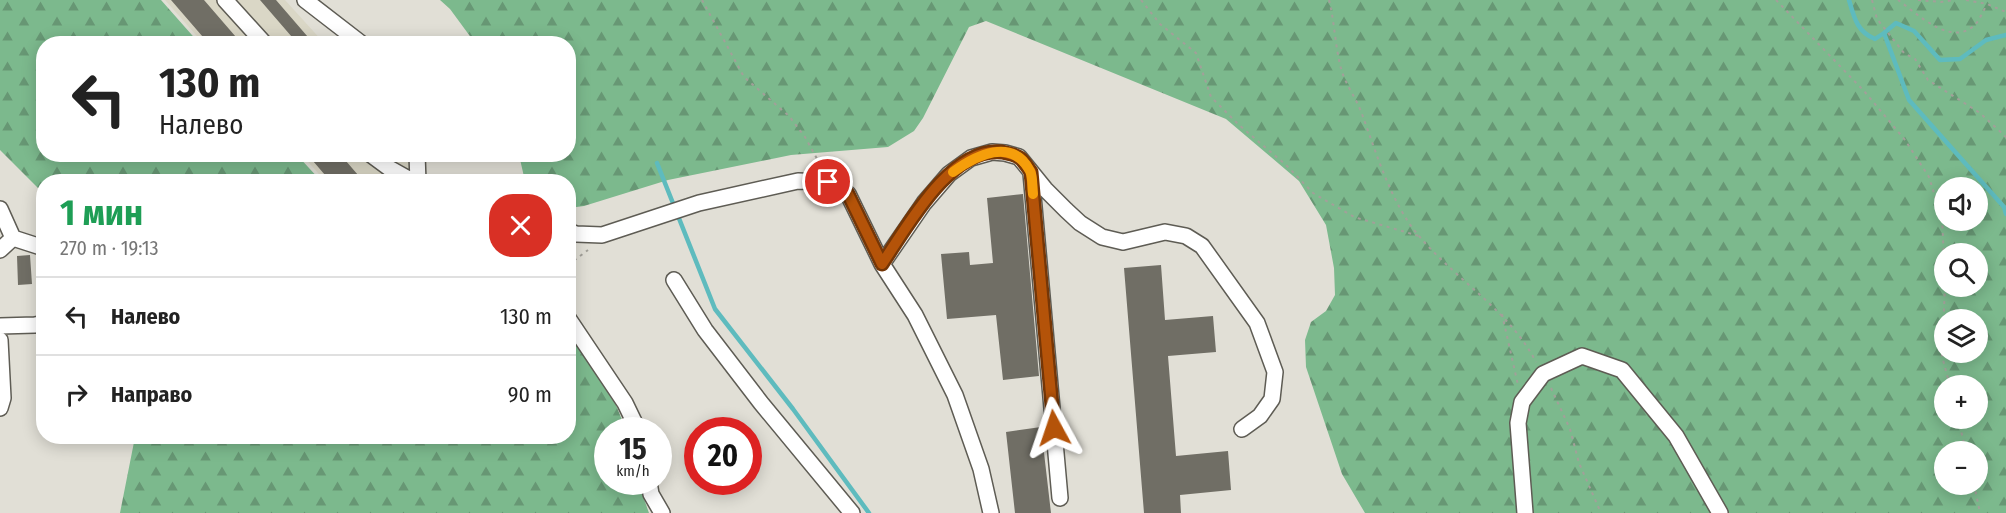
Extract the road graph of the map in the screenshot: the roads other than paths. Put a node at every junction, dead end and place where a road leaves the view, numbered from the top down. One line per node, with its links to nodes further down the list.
1 (225, 0): 3 (street)
2 (305, 0): 4 (street)
3 (258, 36)
4 (352, 36)
5 (380, 162): 7 (street)
6 (1031, 172): 13 (street); 21 (street); 23 (street)
7 (400, 174)
8 (0, 209): 10 (street)
9 (576, 234): 13 (street)
10 (13, 238): 11 (street); 12 (street)
11 (36, 245)
12 (0, 250)
13 (882, 264): 26 (street)
14 (674, 280): 25 (street)
15 (0, 326): 16 (street)
16 (36, 326)
17 (576, 330): 20 (street)
18 (0, 340): 19 (street)
19 (0, 408)
20 (632, 417)
21 (1242, 429)
22 (652, 495): 24 (street)
23 (1060, 498)
24 (662, 513)
25 (852, 513)
26 (991, 513)
27 (1525, 513): 28 (street)
28 (1720, 513)

